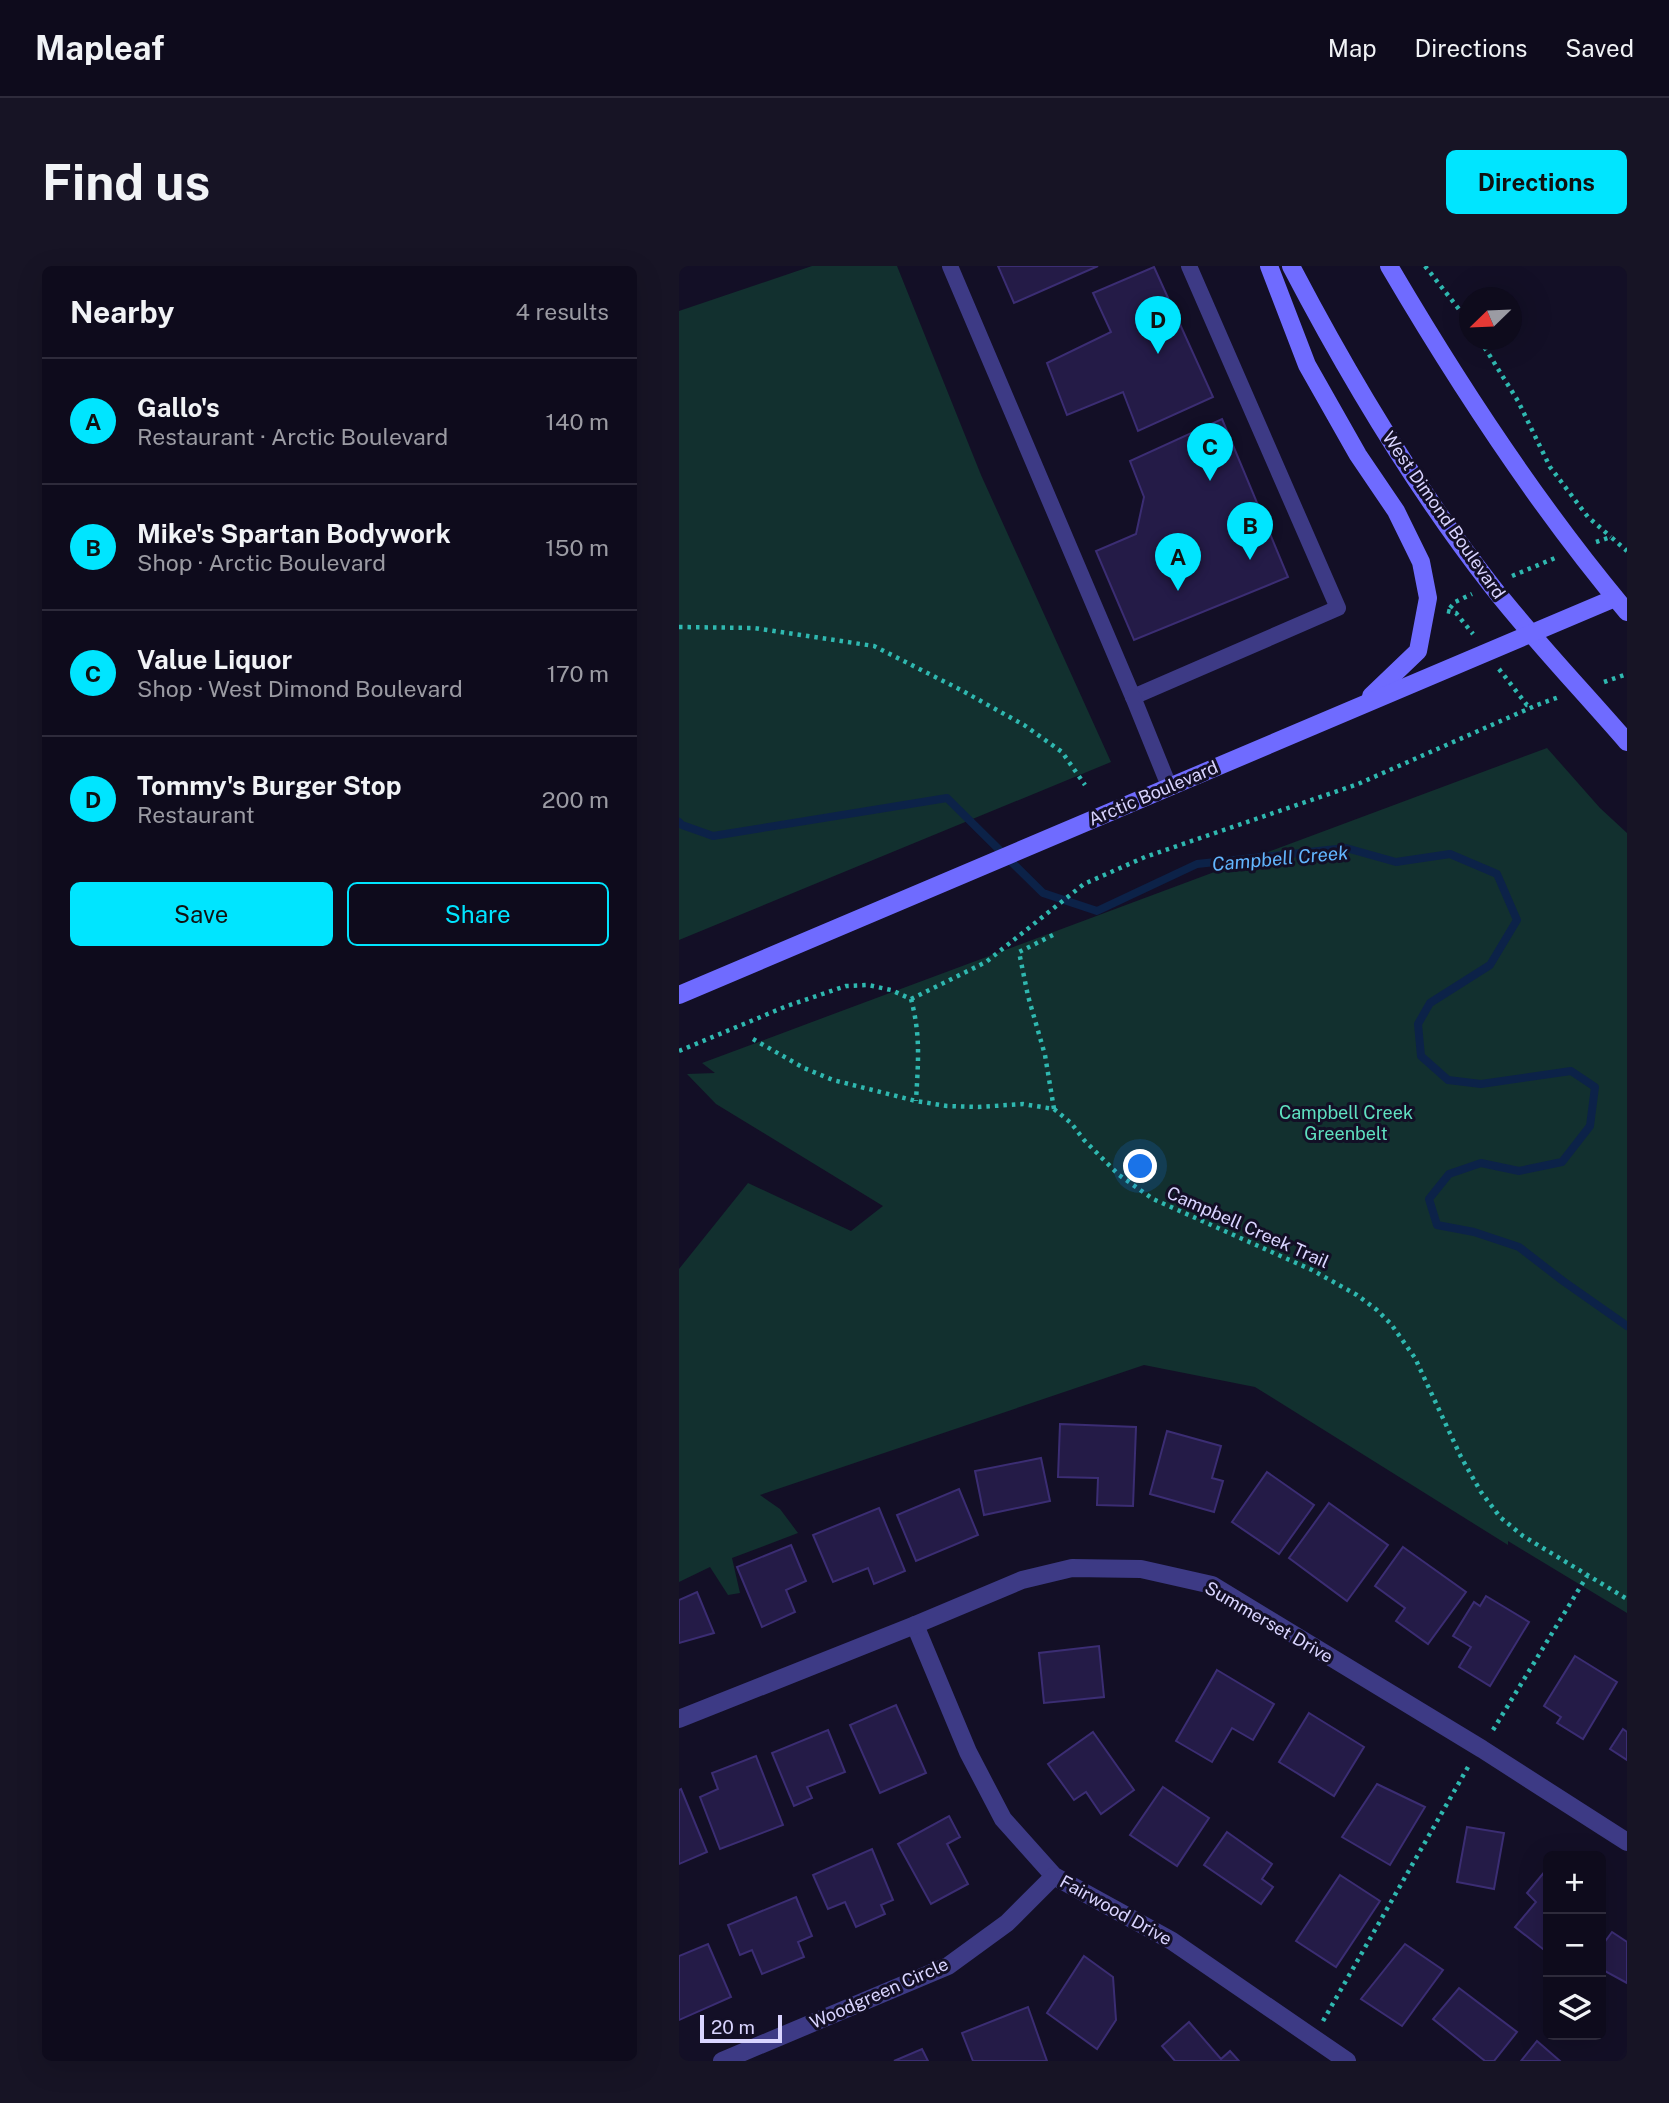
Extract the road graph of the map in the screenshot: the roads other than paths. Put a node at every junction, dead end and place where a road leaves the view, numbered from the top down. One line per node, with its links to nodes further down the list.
1 (950, 266): 9 (lane)
2 (1189, 266): 9 (lane)
3 (1269, 266): 10 (main road)
4 (1291, 266): 8 (main road, West Dimond Boulevard)
5 (1389, 266): 6 (main road)
6 (1621, 595): 7 (main road); 8 (main road, Arctic Boulevard)
7 (1627, 612)
8 (1531, 632): 10 (main road, Arctic Boulevard); 11 (main road, West Dimond Boulevard)
9 (1132, 697): 12 (lane)
10 (1362, 704): 12 (main road, Arctic Boulevard)
11 (1627, 742)
12 (1169, 786): 13 (main road, Arctic Boulevard)
13 (679, 995)
14 (915, 1625): 15 (street, Summerset Drive); 16 (street, Summerset Drive); 17 (street, Fairwood Drive)
15 (679, 1719)
16 (1627, 1842)
17 (1054, 1876): 18 (street, Fairwood Drive); 19 (street, Woodgreen Circle)
18 (1339, 2059)
19 (722, 2061)

